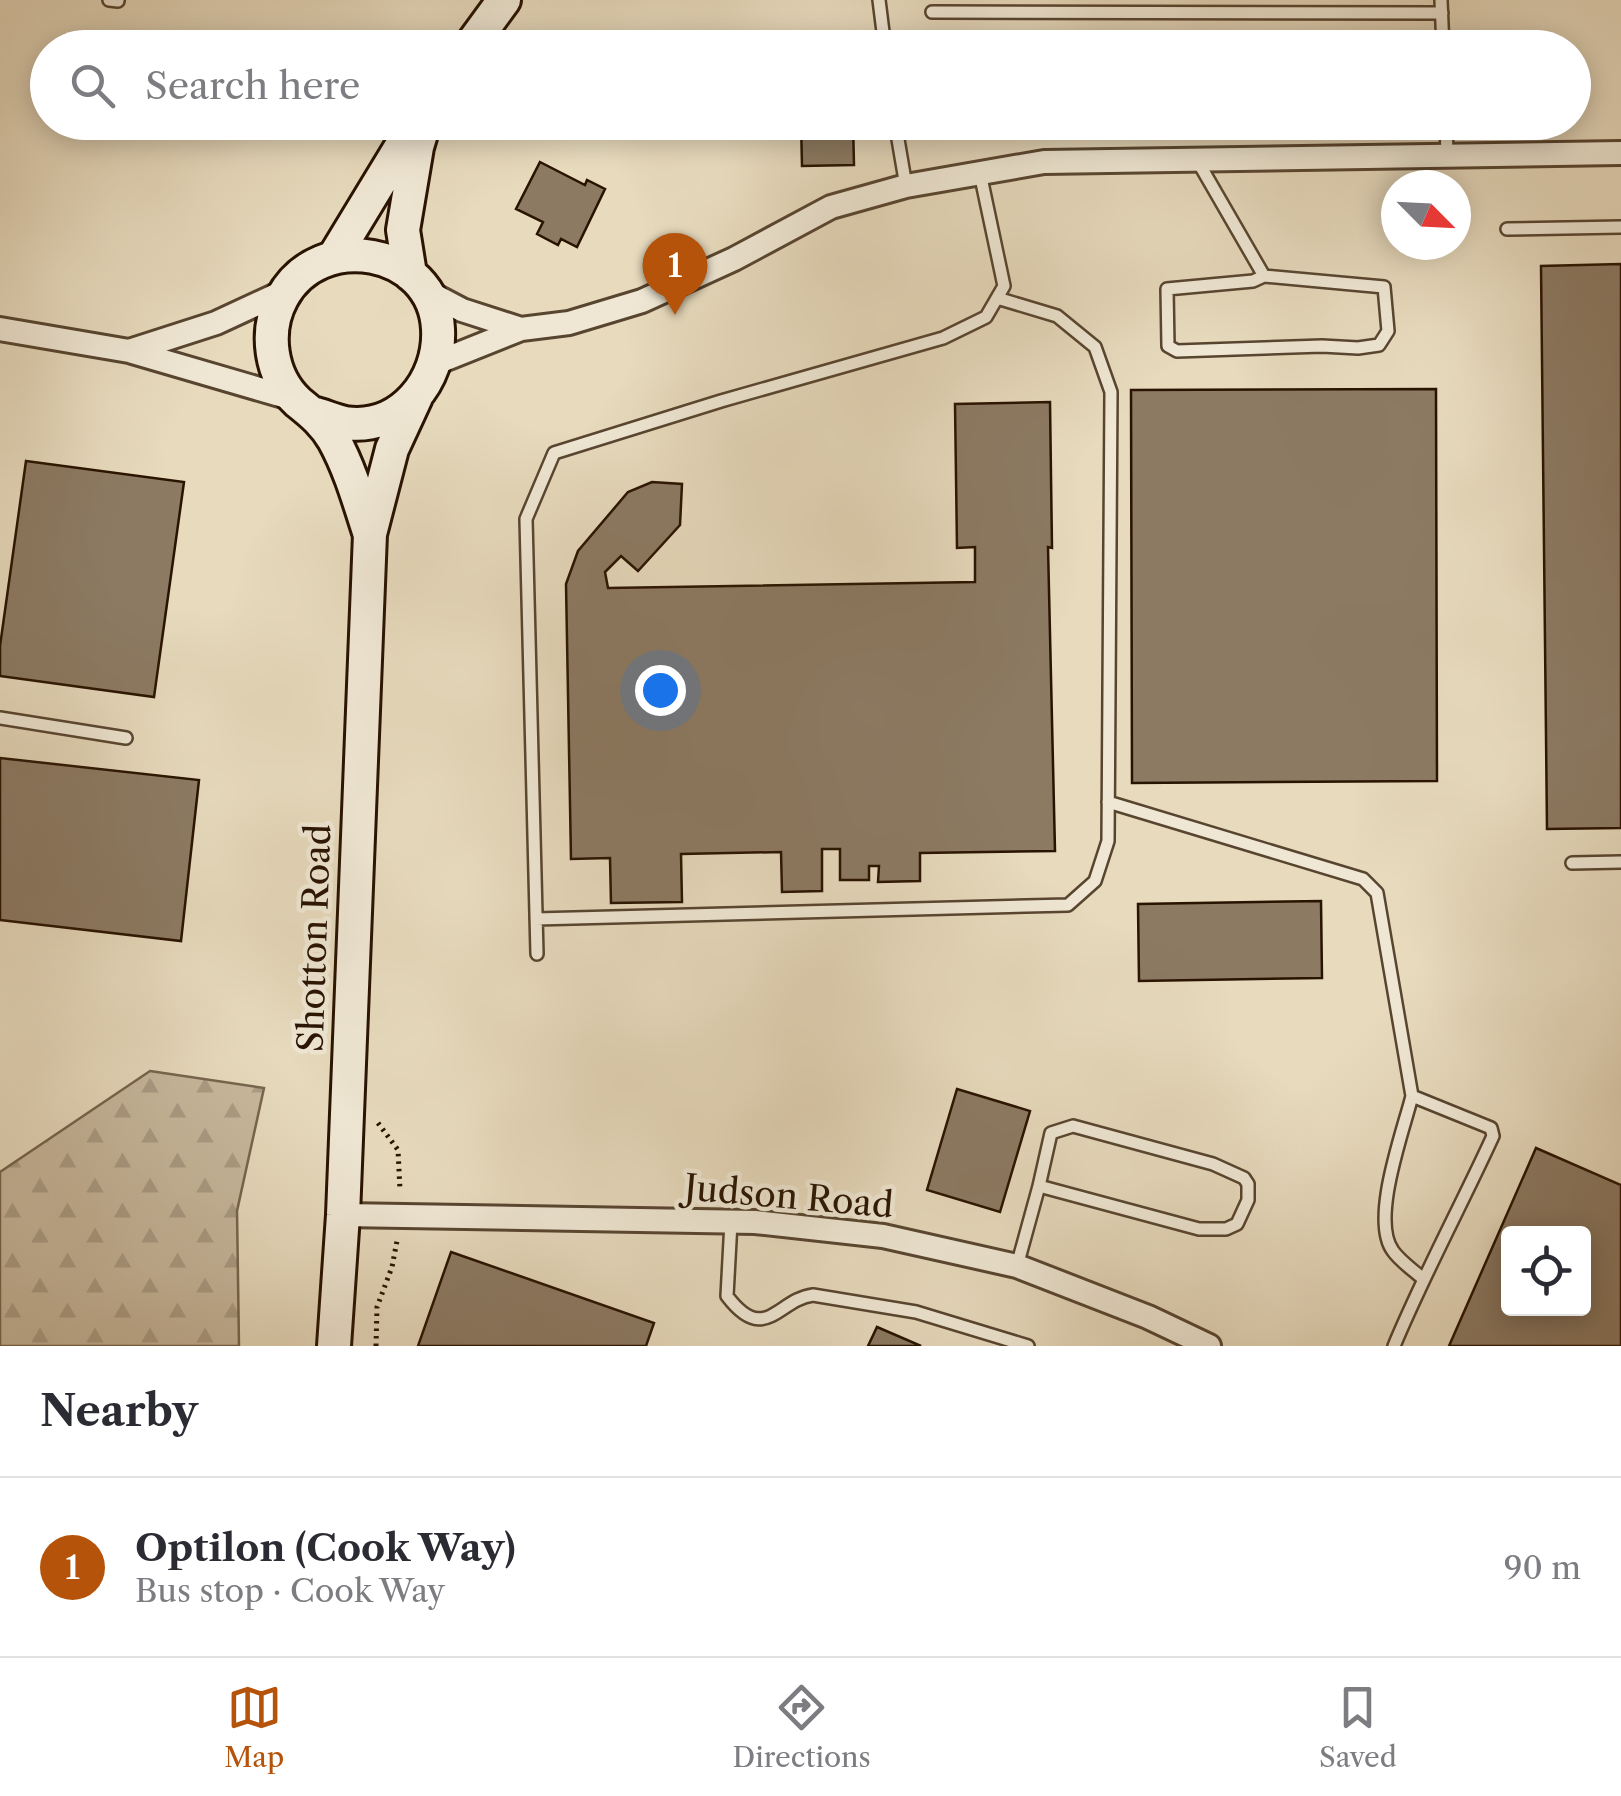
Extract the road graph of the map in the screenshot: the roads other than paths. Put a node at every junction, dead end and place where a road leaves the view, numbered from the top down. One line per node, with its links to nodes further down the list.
1 (110, 0): 4 (lane)
2 (504, 0): 7 (street)
3 (879, 0): 8 (lane)
4 (118, 1)
5 (1442, 6): 6 (lane)
6 (932, 12)
7 (483, 30)
8 (883, 30)
9 (405, 140): 20 (street)
10 (419, 140): 22 (street)
11 (898, 140): 17 (lane)
12 (1447, 140): 14 (lane)
13 (1621, 153): 14 (street)
14 (1447, 156): 15 (street)
15 (1197, 160): 16 (street); 21 (lane)
16 (980, 173): 17 (street); 24 (lane)
17 (906, 186): 26 (street)
18 (1621, 227): 19 (lane)
19 (1507, 229)
20 (334, 256): 22 (street); 23 (street)
21 (1264, 276): 21 (lane)
22 (417, 282): 26 (street); 28 (street)
23 (285, 291): 27 (street); 30 (street)
24 (997, 298): 34 (lane); 37 (lane)
25 (0, 329): 27 (street)
26 (521, 329): 28 (street)
27 (128, 351): 30 (street)
28 (436, 363): 29 (street)
29 (416, 397): 30 (street); 31 (street, Shotton Road)
30 (306, 407): 31 (street, Shotton Road)
31 (370, 534): 41 (street, Shotton Road)
32 (0, 718): 33 (lane)
33 (126, 738)
34 (1108, 802): 37 (lane); 39 (lane)
35 (1621, 862): 36 (lane)
36 (1572, 863)
37 (536, 919): 38 (lane)
38 (537, 954)
39 (1412, 1096): 44 (lane); 44 (lane)
40 (1039, 1186): 40 (lane); 43 (lane)
41 (343, 1214): 42 (street, Judson Road); 45 (street, Shotton Road)
42 (731, 1222): 43 (street, Judson Road); 46 (lane)
43 (1016, 1266): 47 (street, Judson Road)
44 (1422, 1278): 48 (lane)
45 (334, 1346)
46 (1028, 1346)
47 (1209, 1346)
48 (1394, 1346)

